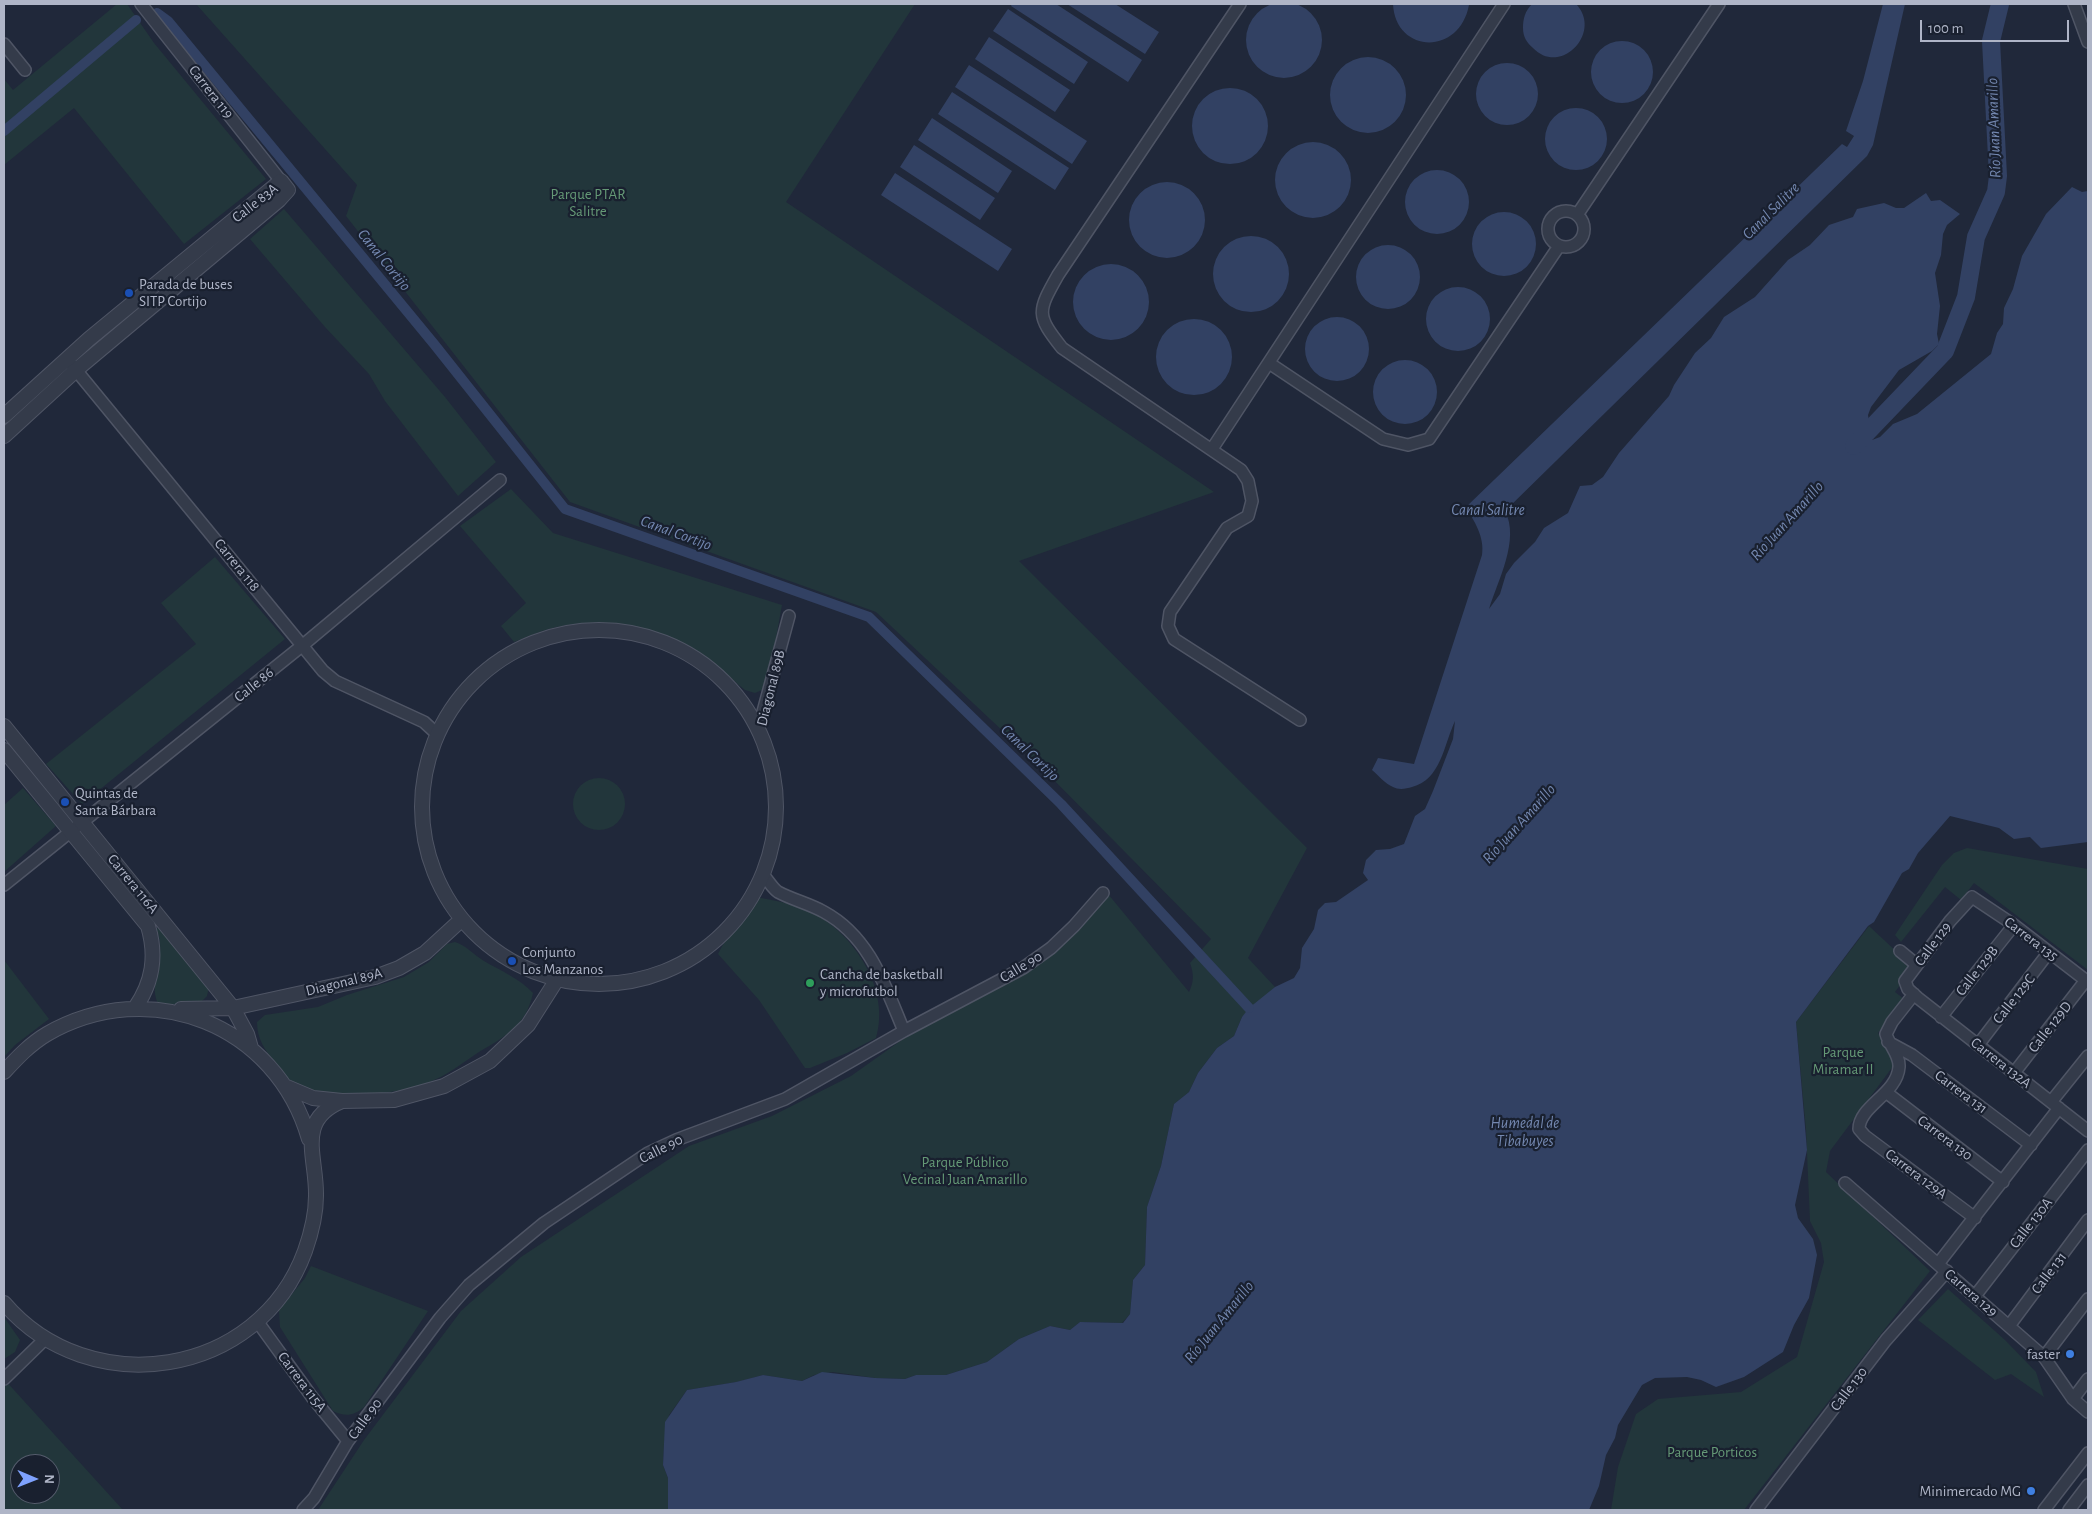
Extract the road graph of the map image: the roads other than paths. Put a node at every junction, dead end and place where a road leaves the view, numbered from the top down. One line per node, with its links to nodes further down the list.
1 (141, 4): 9 (street, Carrera 119)
2 (1240, 4): 17 (street)
3 (1504, 4): 13 (street)
4 (1719, 4): 10 (street)
5 (2074, 4): 6 (street)
6 (2088, 42)
7 (4, 44): 8 (street)
8 (25, 70)
9 (281, 181): 12 (street, Calle 83A); 14 (street, Calle 83A)
10 (1577, 214): 11 (street); 11 (street)
11 (1559, 246): 13 (street)
12 (67, 358): 14 (street, Carrera 118); 15 (street, Calle 83A)
13 (1269, 363): 17 (street)
14 (76, 370): 16 (street, Calle 83A); 20 (street, Carrera 118)
15 (4, 416)
16 (4, 436)
17 (1212, 449): 21 (street)
18 (500, 480): 20 (street, Calle 86)
19 (789, 616): 23 (street, Diagonal 89B)
20 (303, 646): 24 (street, Carrera 118); 26 (street, Calle 86)
21 (1300, 720)
22 (4, 726): 26 (street, Carrera 116A)
23 (758, 730): 24 (street); 27 (street, Diagonal 89B)
24 (437, 734): 31 (street)
25 (4, 750): 26 (street, Carrera 116A)
26 (78, 827): 28 (street, Calle 86); 39 (street, Carrera 116A); 40 (street, Carrera 116A)
27 (763, 875): 36 (street, Diagonal 89B); 44 (street)
28 (4, 885)
29 (1103, 893): 44 (street, Calle 90)
30 (1972, 897): 32 (street, Carrera 135); 35 (street, Calle 129)
31 (461, 920): 36 (street, Diagonal 89B); 40 (street, Diagonal 89A)
32 (2014, 925): 34 (street, Carrera 135); 42 (street, Calle 129B)
33 (1900, 951): 35 (street)
34 (2050, 952): 37 (street, Carrera 135); 46 (street, Calle 129C)
35 (1917, 965): 38 (street, Calle 129)
36 (556, 981): 53 (street)
37 (2087, 981): 50 (street, Calle 129D)
38 (1914, 994): 42 (street, Carrera 132A); 45 (street)
39 (135, 1008): 41 (street, Diagonal 89A); 49 (street, Diagonal 89A)
40 (233, 1008): 41 (street, Diagonal 89A); 43 (street); 47 (street, Carrera 116A)
41 (166, 1010): 43 (street, Diagonal 89A)
42 (1941, 1017): 46 (street, Carrera 132A)
43 (219, 1027): 47 (street, Diagonal 89A)
44 (904, 1031): 75 (street, Calle 90)
45 (1888, 1042): 52 (street); 57 (street, Carrera 131)
46 (1978, 1045): 50 (street, Carrera 132A)
47 (251, 1048): 51 (street)
48 (2088, 1056): 54 (street, Calle 130)
49 (4, 1072)
50 (2014, 1073): 54 (street, Carrera 132A)
51 (286, 1087): 53 (street); 56 (street)
52 (1887, 1093): 59 (street, Carrera 130); 61 (street, Carrera 129A)
53 (342, 1101): 56 (street)
54 (2055, 1105): 55 (street, Carrera 132A); 57 (street, Calle 130)
55 (2088, 1129)
56 (310, 1142): 67 (street)
57 (2031, 1146): 59 (street, Calle 130)
58 (2088, 1150): 64 (street, Calle 130A)
59 (2003, 1182): 61 (street, Calle 130)
60 (1845, 1183): 63 (street, Carrera 129)
61 (1975, 1218): 63 (street, Calle 130)
62 (2088, 1220): 68 (street, Calle 131)
63 (1942, 1268): 64 (street, Carrera 129); 79 (street, Calle 130)
64 (1974, 1296): 68 (street, Carrera 129)
65 (2088, 1299): 70 (street)
66 (4, 1303): 69 (street)
67 (257, 1321): 69 (street); 75 (street, Carrera 115A)
68 (2009, 1326): 70 (street, Carrera 129)
69 (46, 1339): 71 (street)
70 (2044, 1357): 73 (street, Carrera 129)
71 (4, 1379)
72 (2088, 1379): 73 (street)
73 (2073, 1399): 74 (street, Carrera 129)
74 (2088, 1412)
75 (348, 1441): 78 (street, Calle 90)
76 (2088, 1453): 80 (street)
77 (2088, 1485): 81 (street)
78 (303, 1510)
79 (1756, 1510)
80 (2044, 1510)
81 (2069, 1510)

